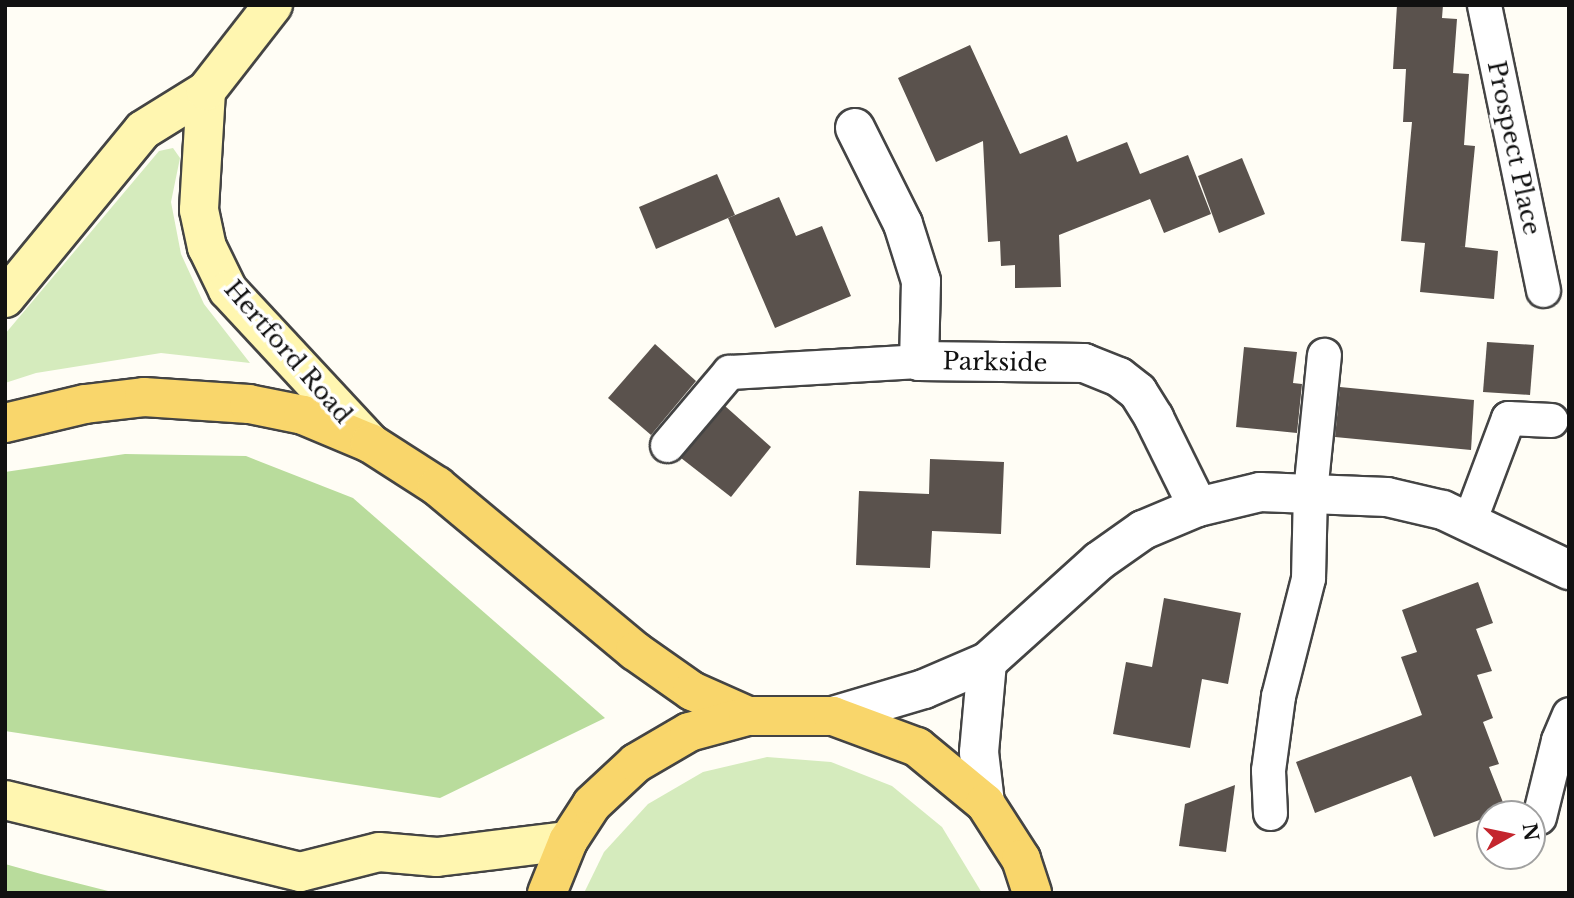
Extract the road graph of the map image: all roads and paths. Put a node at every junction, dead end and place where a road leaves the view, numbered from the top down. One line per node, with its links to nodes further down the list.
1 (273, 5): 3 (street)
2 (1484, 5): 5 (lane, Prospect Place)
3 (206, 91): 6 (street); 11 (street, Hertford Road)
4 (855, 128): 8 (street, Parkside)
5 (1543, 290)
6 (5, 298)
7 (1324, 355): 13 (lane)
8 (919, 361): 12 (lane); 14 (street, Parkside)
9 (1551, 420): 15 (lane)
10 (5, 423): 11 (main road)
11 (370, 443): 19 (main road)
12 (667, 445)
13 (1310, 492): 14 (street); 15 (street); 24 (lane)
14 (1198, 507): 17 (street)
15 (1470, 519): 16 (street)
16 (1569, 570)
17 (986, 662): 20 (street); 23 (street)
18 (1569, 714): 22 (lane)
19 (748, 716): 20 (main road); 25 (main road)
20 (833, 716): 23 (main road)
21 (5, 800): 27 (street)
22 (1543, 800)
23 (985, 803): 26 (main road)
24 (1270, 813)
25 (568, 841): 27 (street); 28 (main road)
26 (1026, 876): 29 (main road)
27 (311, 882)
28 (547, 893)
29 (1056, 893)

